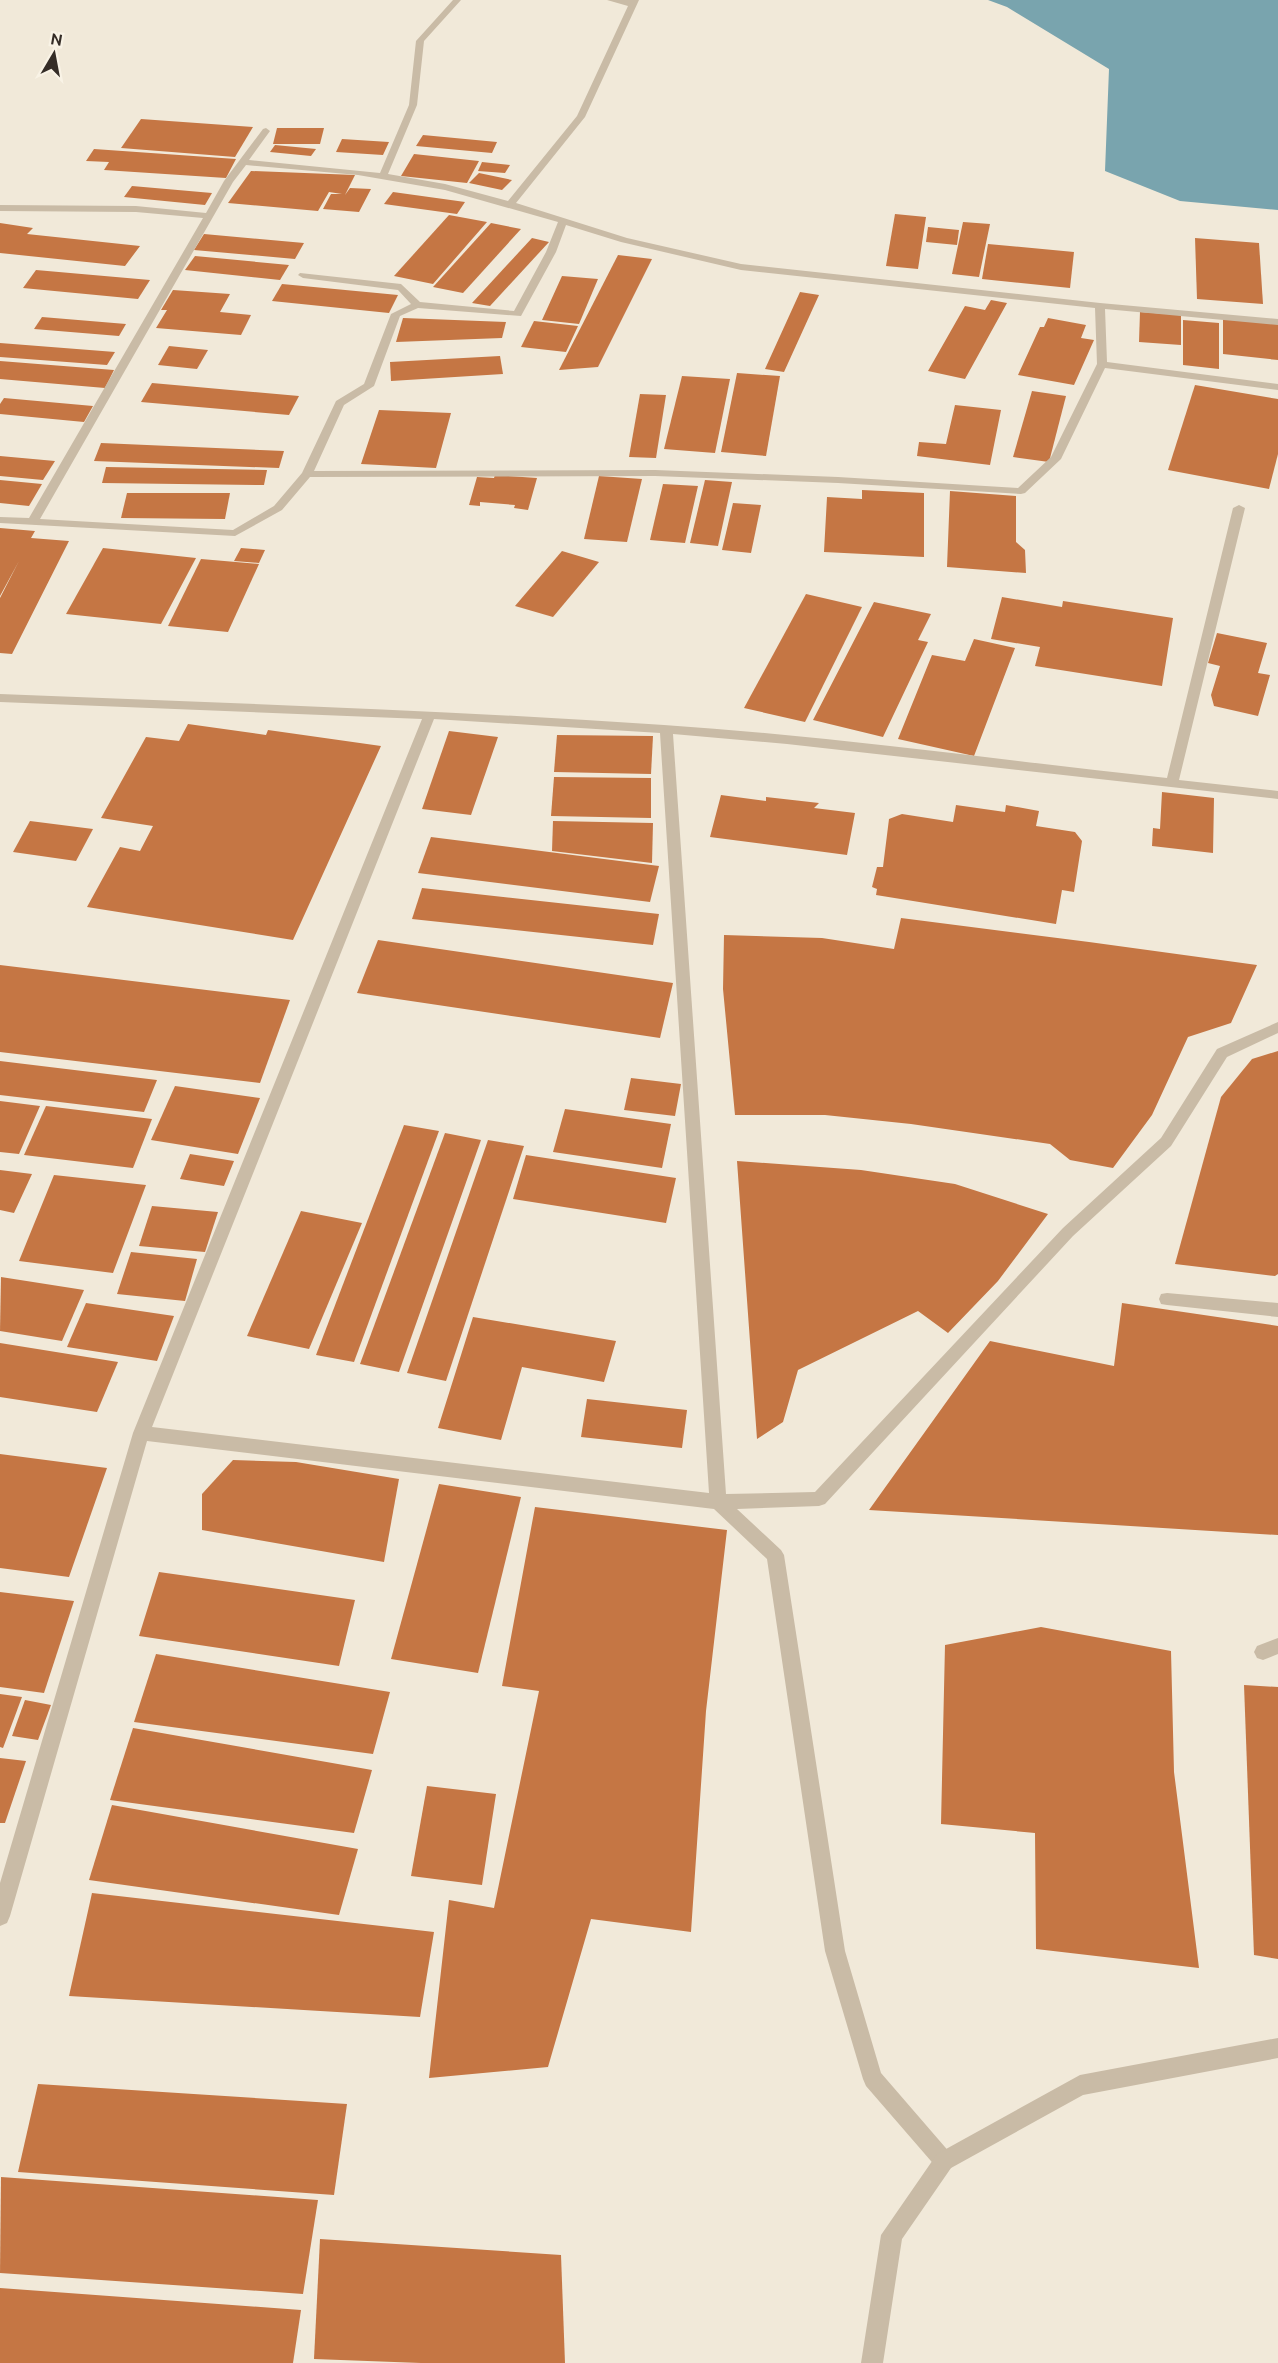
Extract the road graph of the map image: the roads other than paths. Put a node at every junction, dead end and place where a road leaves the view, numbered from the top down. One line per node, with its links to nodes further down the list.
1 (457, 0): 6 (street)
2 (611, 0): 3 (street)
3 (634, 2): 7 (street)
4 (266, 130): 5 (street)
5 (244, 162): 6 (street); 9 (street)
6 (383, 176): 7 (street)
7 (510, 204): 10 (street)
8 (0, 208): 9 (street)
9 (209, 216): 20 (street)
10 (563, 221): 12 (street); 13 (street)
11 (303, 275): 12 (street)
12 (417, 305): 17 (street)
13 (1100, 306): 14 (street); 15 (street)
14 (1278, 322)
15 (1102, 364): 16 (street); 17 (street)
16 (1278, 387)
17 (307, 474): 20 (street)
18 (1239, 508): 24 (street)
19 (0, 520): 20 (street)
20 (33, 520)
21 (0, 698): 22 (street)
22 (430, 715): 23 (street); 29 (street)
23 (666, 729): 24 (street); 30 (street)
24 (1172, 782): 25 (street)
25 (1278, 795)
26 (1278, 1027): 30 (street)
27 (1167, 1299): 28 (street)
28 (1278, 1310)
29 (141, 1433): 30 (street); 31 (street)
30 (718, 1502): 33 (street)
31 (0, 1916)
32 (1278, 2048): 33 (street)
33 (944, 2161): 34 (street)
34 (872, 2363)

